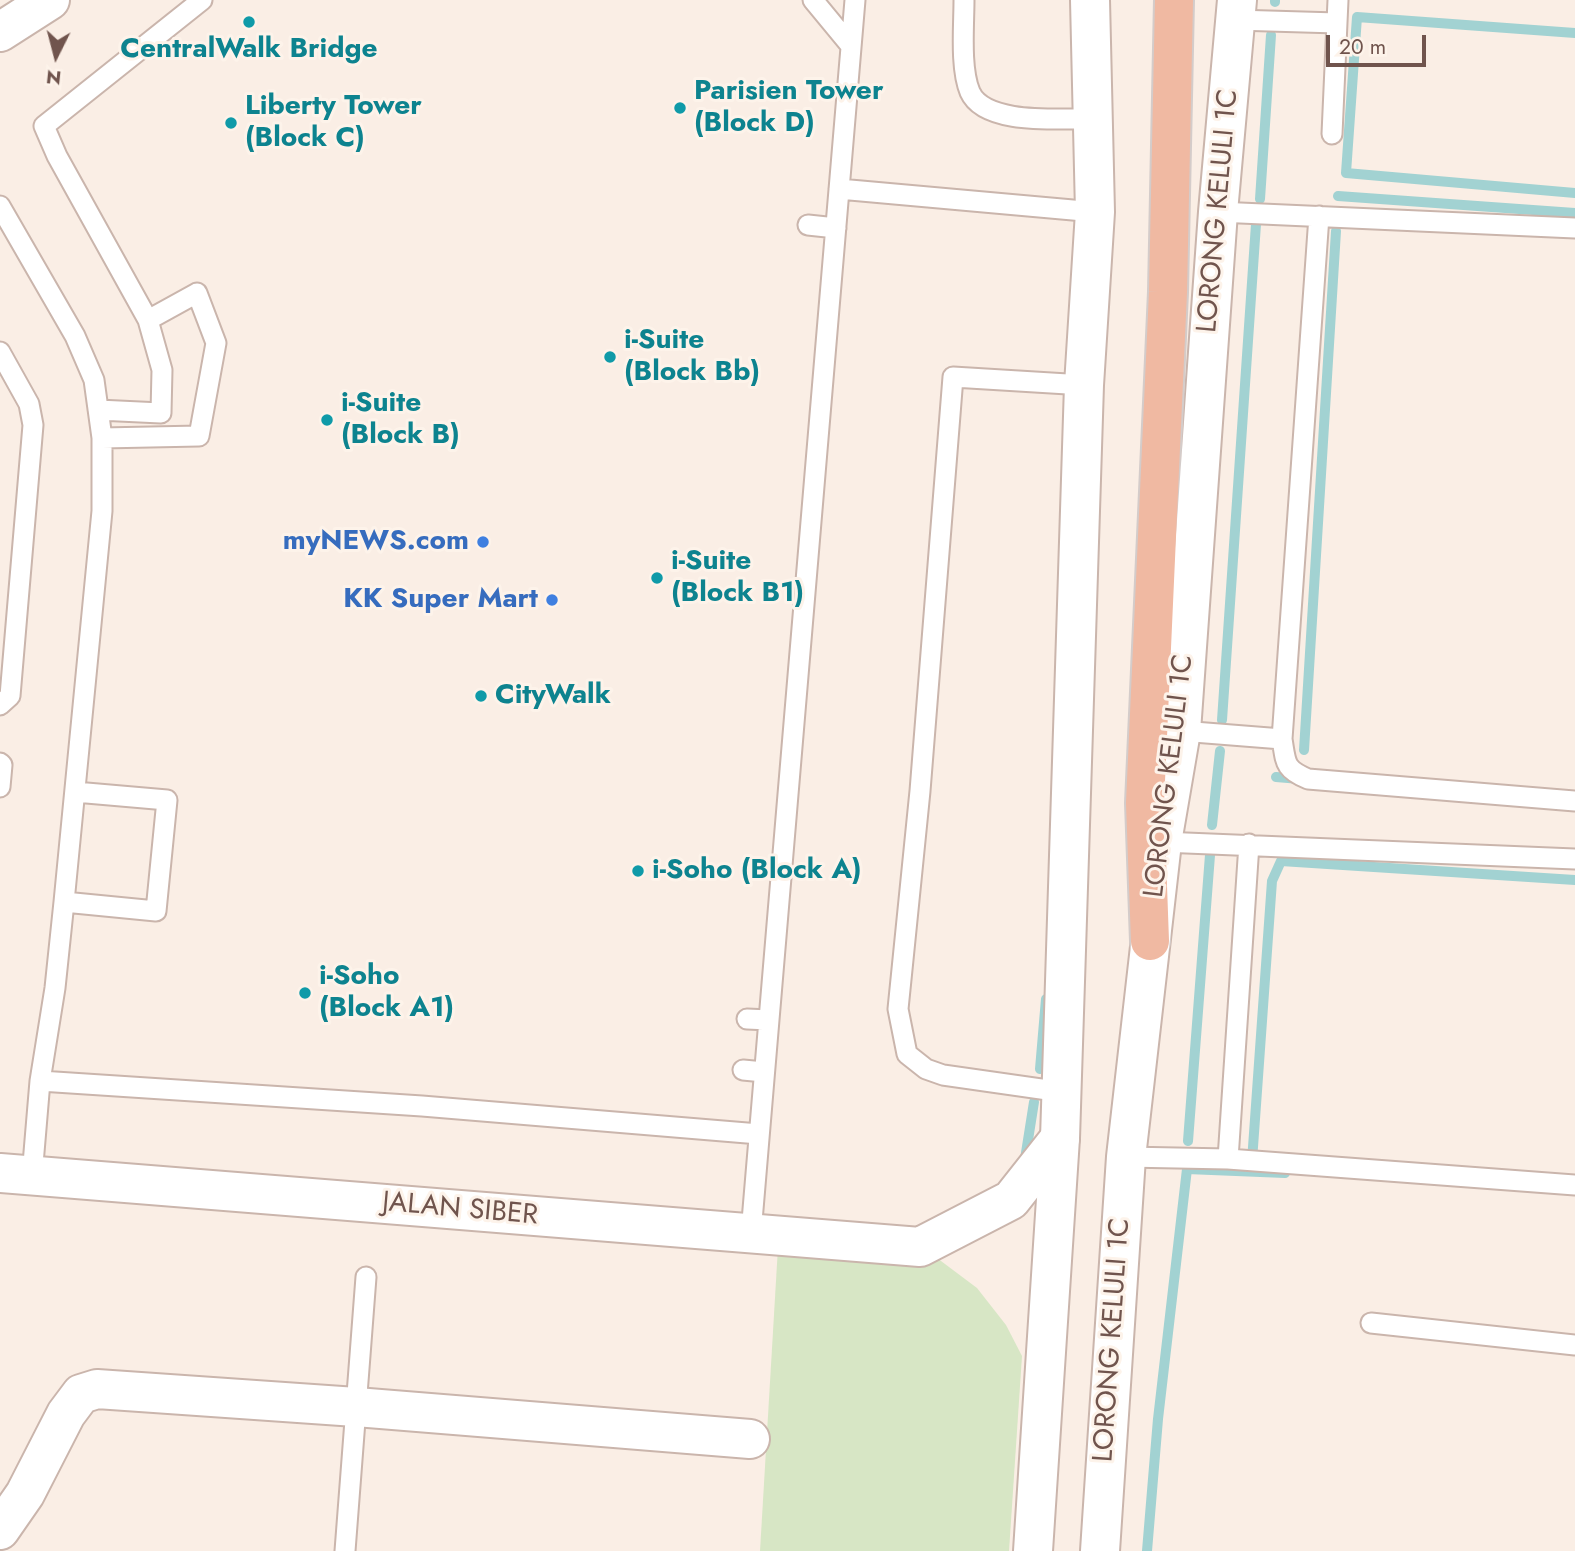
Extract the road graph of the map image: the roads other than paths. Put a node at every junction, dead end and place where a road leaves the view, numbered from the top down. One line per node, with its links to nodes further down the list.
1 (50, 0): 11 (street)
2 (202, 0): 23 (lane)
3 (813, 0): 12 (lane)
4 (855, 0): 12 (lane)
5 (964, 0): 13 (lane)
6 (1090, 0): 13 (street)
7 (1174, 0): 40 (highway)
8 (1338, 0): 10 (lane)
9 (1236, 10): 10 (lane); 18 (street, LORONG KELULI 1C)
10 (1337, 23): 14 (lane)
11 (0, 32)
12 (851, 46): 15 (lane)
13 (1093, 119): 17 (street)
14 (1332, 134)
15 (839, 189): 17 (lane); 21 (lane)
16 (0, 206): 26 (lane)
17 (1096, 212): 25 (street)
18 (1218, 212): 19 (lane); 30 (street, LORONG KELULI 1C)
19 (1319, 216): 22 (lane); 31 (lane)
20 (808, 225): 21 (lane)
21 (836, 228): 42 (lane)
22 (1575, 228)
23 (148, 320): 26 (lane); 27 (lane)
24 (0, 352): 28 (lane)
25 (1084, 386): 46 (street); 46 (lane)
26 (98, 410): 27 (lane)
27 (102, 438): 34 (lane)
28 (6, 672): 29 (lane)
29 (0, 705)
30 (1181, 731): 31 (lane); 36 (street, LORONG KELULI 1C)
31 (1282, 739): 35 (lane)
32 (0, 764): 33 (lane)
33 (0, 788)
34 (75, 792): 39 (lane); 39 (lane)
35 (1575, 801)
36 (1162, 842): 37 (lane); 40 (street, LORONG KELULI 1C)
37 (1249, 844): 38 (lane); 50 (lane)
38 (1575, 859)
39 (64, 902): 45 (lane)
40 (1150, 941): 49 (street, LORONG KELULI 1C)
41 (747, 1018): 42 (lane)
42 (769, 1020): 44 (lane)
43 (743, 1070): 44 (lane)
44 (764, 1072): 47 (lane)
45 (40, 1081): 47 (lane); 51 (lane)
46 (1062, 1093): 48 (street)
47 (759, 1134): 53 (lane)
48 (1060, 1138): 53 (street, JALAN SIBER); 62 (street)
49 (1126, 1157): 50 (lane); 63 (street, LORONG KELULI 1C)
50 (1228, 1159): 52 (lane)
51 (16, 1174): 53 (street, JALAN SIBER)
52 (1575, 1185)
53 (751, 1233)
54 (366, 1277): 57 (lane)
55 (1371, 1324): 56 (lane)
56 (1575, 1345)
57 (356, 1407): 58 (street); 59 (street); 61 (lane)
58 (750, 1439)
59 (12, 1490): 60 (street)
60 (1, 1528)
61 (345, 1551)
62 (1032, 1551)
63 (1100, 1551)

